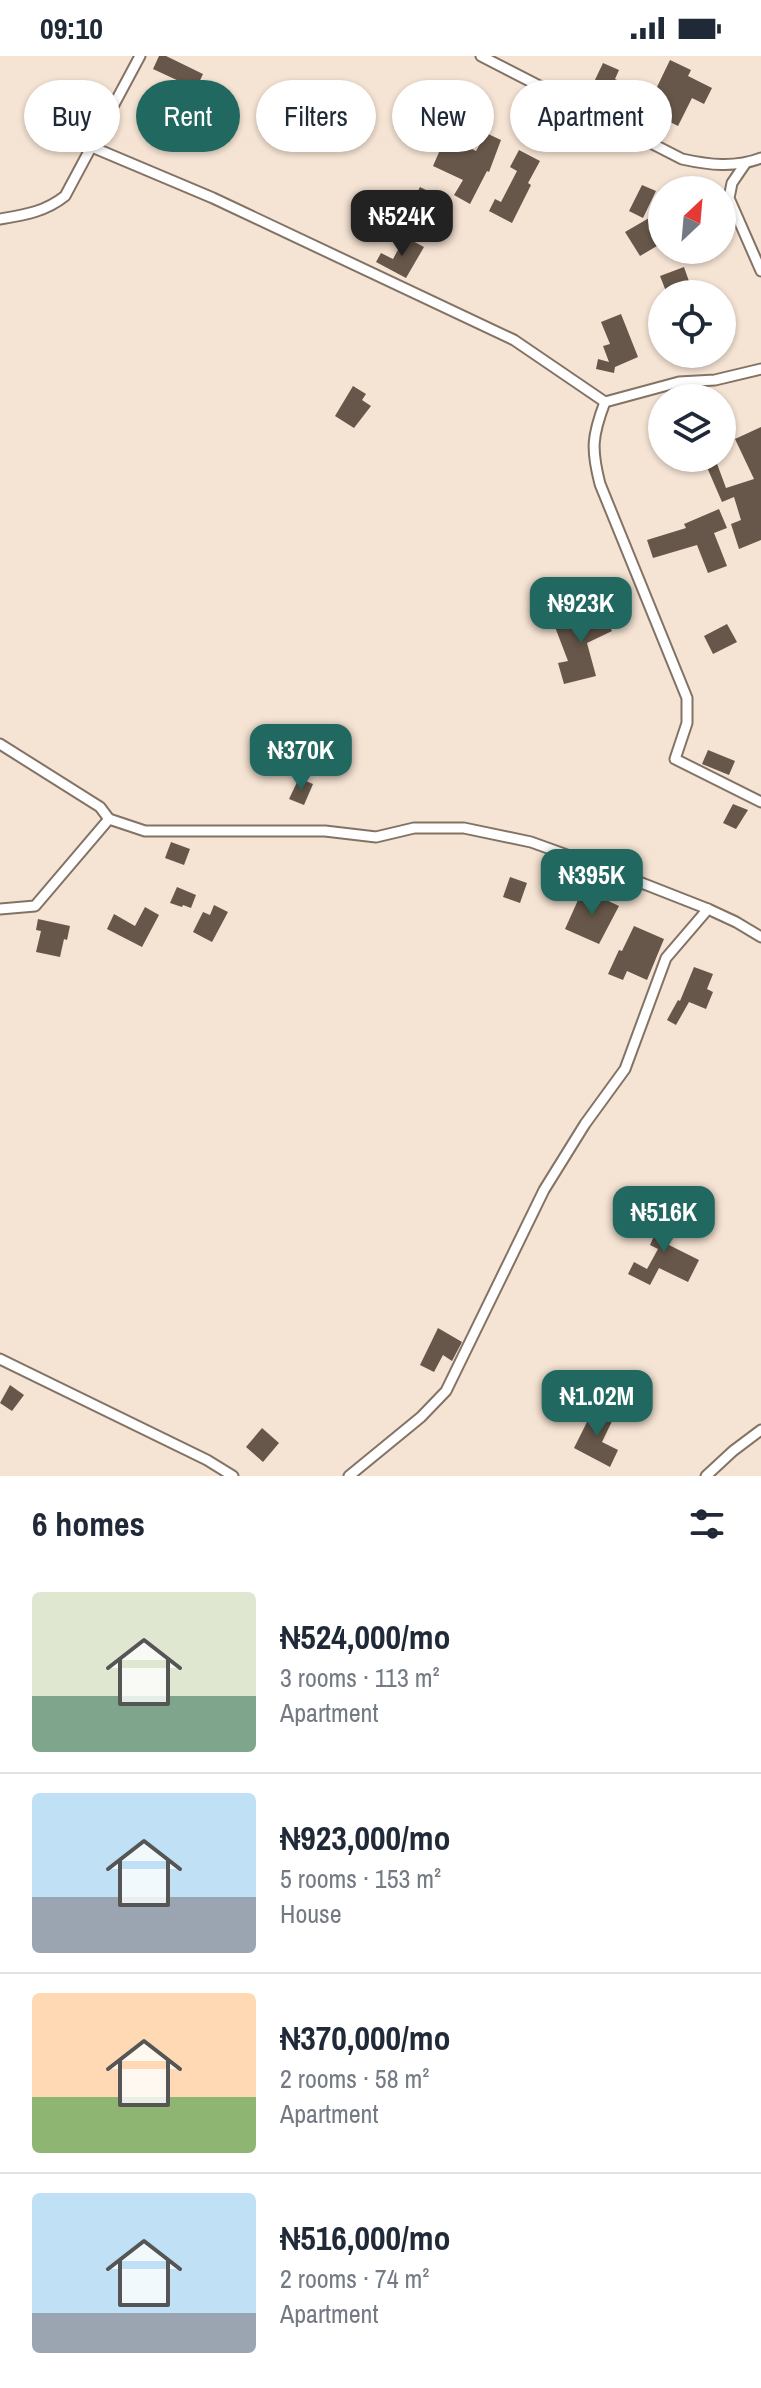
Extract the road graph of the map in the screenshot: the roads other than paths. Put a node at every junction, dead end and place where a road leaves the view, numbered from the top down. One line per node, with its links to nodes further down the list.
1 (140, 56): 3 (street)
2 (481, 56): 7 (street)
3 (120, 94)
4 (89, 152): 8 (street)
5 (104, 152): 11 (street)
6 (761, 158): 7 (street)
7 (745, 164): 9 (street)
8 (0, 219)
9 (761, 271)
10 (761, 369): 11 (street)
11 (605, 402): 13 (street)
12 (0, 744): 14 (street)
13 (761, 802)
14 (109, 819): 15 (street); 16 (street)
15 (0, 909)
16 (708, 909): 17 (street); 21 (street)
17 (761, 937)
18 (0, 1359): 20 (street)
19 (761, 1430): 22 (street)
20 (233, 1476)
21 (349, 1476)
22 (706, 1476)

